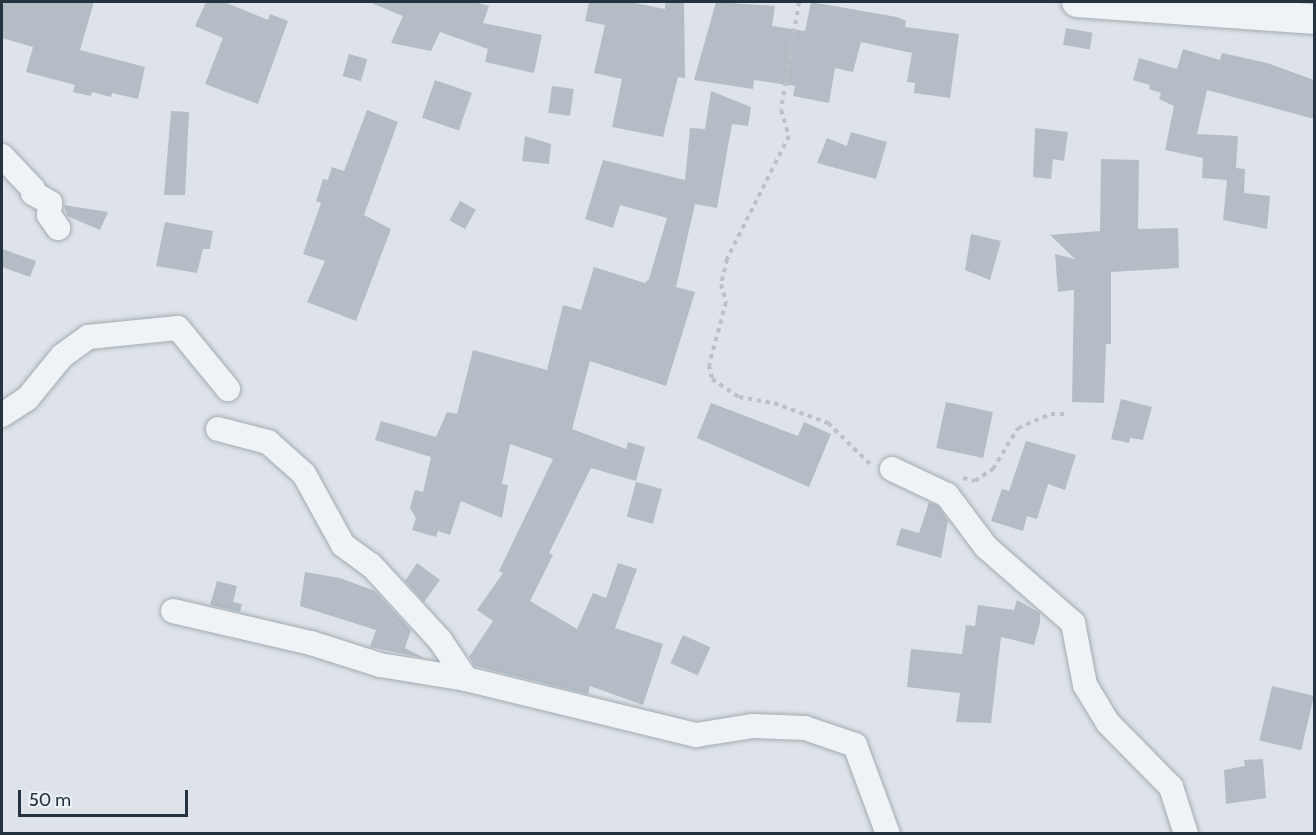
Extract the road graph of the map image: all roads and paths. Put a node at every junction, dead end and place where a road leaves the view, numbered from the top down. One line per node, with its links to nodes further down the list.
1 (799, 2): 10 (path)
2 (1077, 2): 3 (street)
3 (1314, 19)
4 (2, 156): 5 (street)
5 (58, 228)
6 (228, 389): 8 (street)
7 (1067, 414): 11 (path)
8 (2, 415)
9 (218, 429): 13 (street)
10 (892, 469): 15 (street)
11 (955, 476)
12 (173, 611): 13 (street)
13 (466, 680): 14 (street)
14 (888, 834)
15 (1186, 834)

